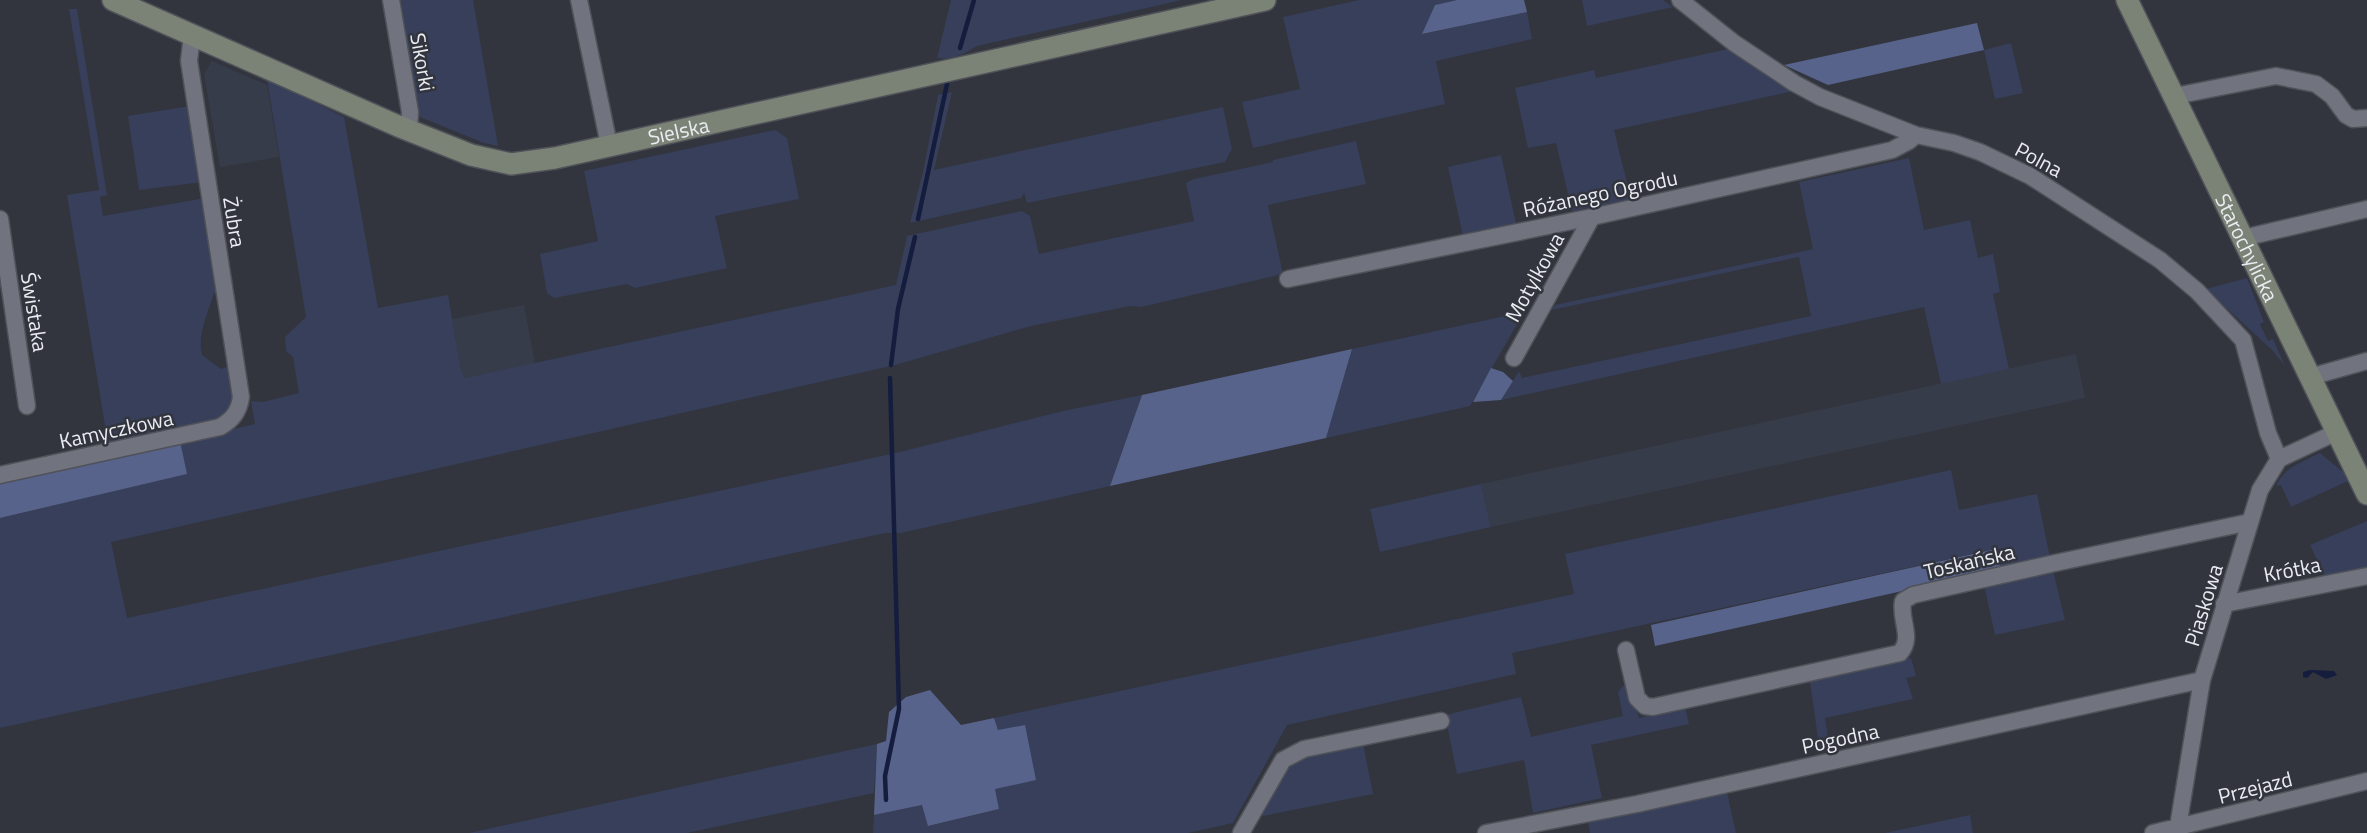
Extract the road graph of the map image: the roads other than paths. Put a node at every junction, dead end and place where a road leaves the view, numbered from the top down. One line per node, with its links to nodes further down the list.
1 (113, 0): 7 (street, Sielska)
2 (390, 0): 10 (street, Sikorki)
3 (579, 0): 12 (street)
4 (1265, 0): 12 (street, Sielska)
5 (1680, 0): 11 (street, Polna)
6 (2127, 0): 8 (street, Starochylicka)
7 (192, 36): 10 (street, Sielska); 23 (street, Żubra)
8 (2175, 96): 9 (street); 17 (street, Starochylicka)
9 (2367, 118)
10 (409, 130): 12 (street, Sielska)
11 (1916, 135): 14 (street, Różanego Ogrodu); 25 (street, Polna)
12 (608, 145)
13 (2367, 209): 17 (street)
14 (1592, 216): 18 (street, Różanego Ogrodu); 19 (street, Motylkowa)
15 (0, 219): 16 (street, Świstaka)
16 (0, 224): 22 (street, Świstaka)
17 (2243, 238): 21 (street, Starochylicka)
18 (1288, 279)
19 (1514, 358)
20 (2367, 361): 21 (street)
21 (2310, 377): 24 (street, Starochylicka)
22 (27, 406)
23 (236, 414): 26 (street, Kamyczkowa)
24 (2337, 432): 25 (street); 27 (street, Starochylicka)
25 (2279, 459): 28 (street, Piaskowa)
26 (0, 475)
27 (2367, 494)
28 (2250, 522): 30 (street, Piaskowa); 31 (street, Toskańska)
29 (2367, 576): 30 (street, Krótka)
30 (2224, 604): 32 (street, Piaskowa)
31 (1626, 650)
32 (2202, 680): 35 (street, Piaskowa); 37 (street, Pogodna)
33 (1441, 721): 36 (street)
34 (2367, 781): 35 (street, Przejazd)
35 (2177, 831): 38 (street, Przejazd)
36 (1241, 833)
37 (1486, 833)
38 (2153, 833)

